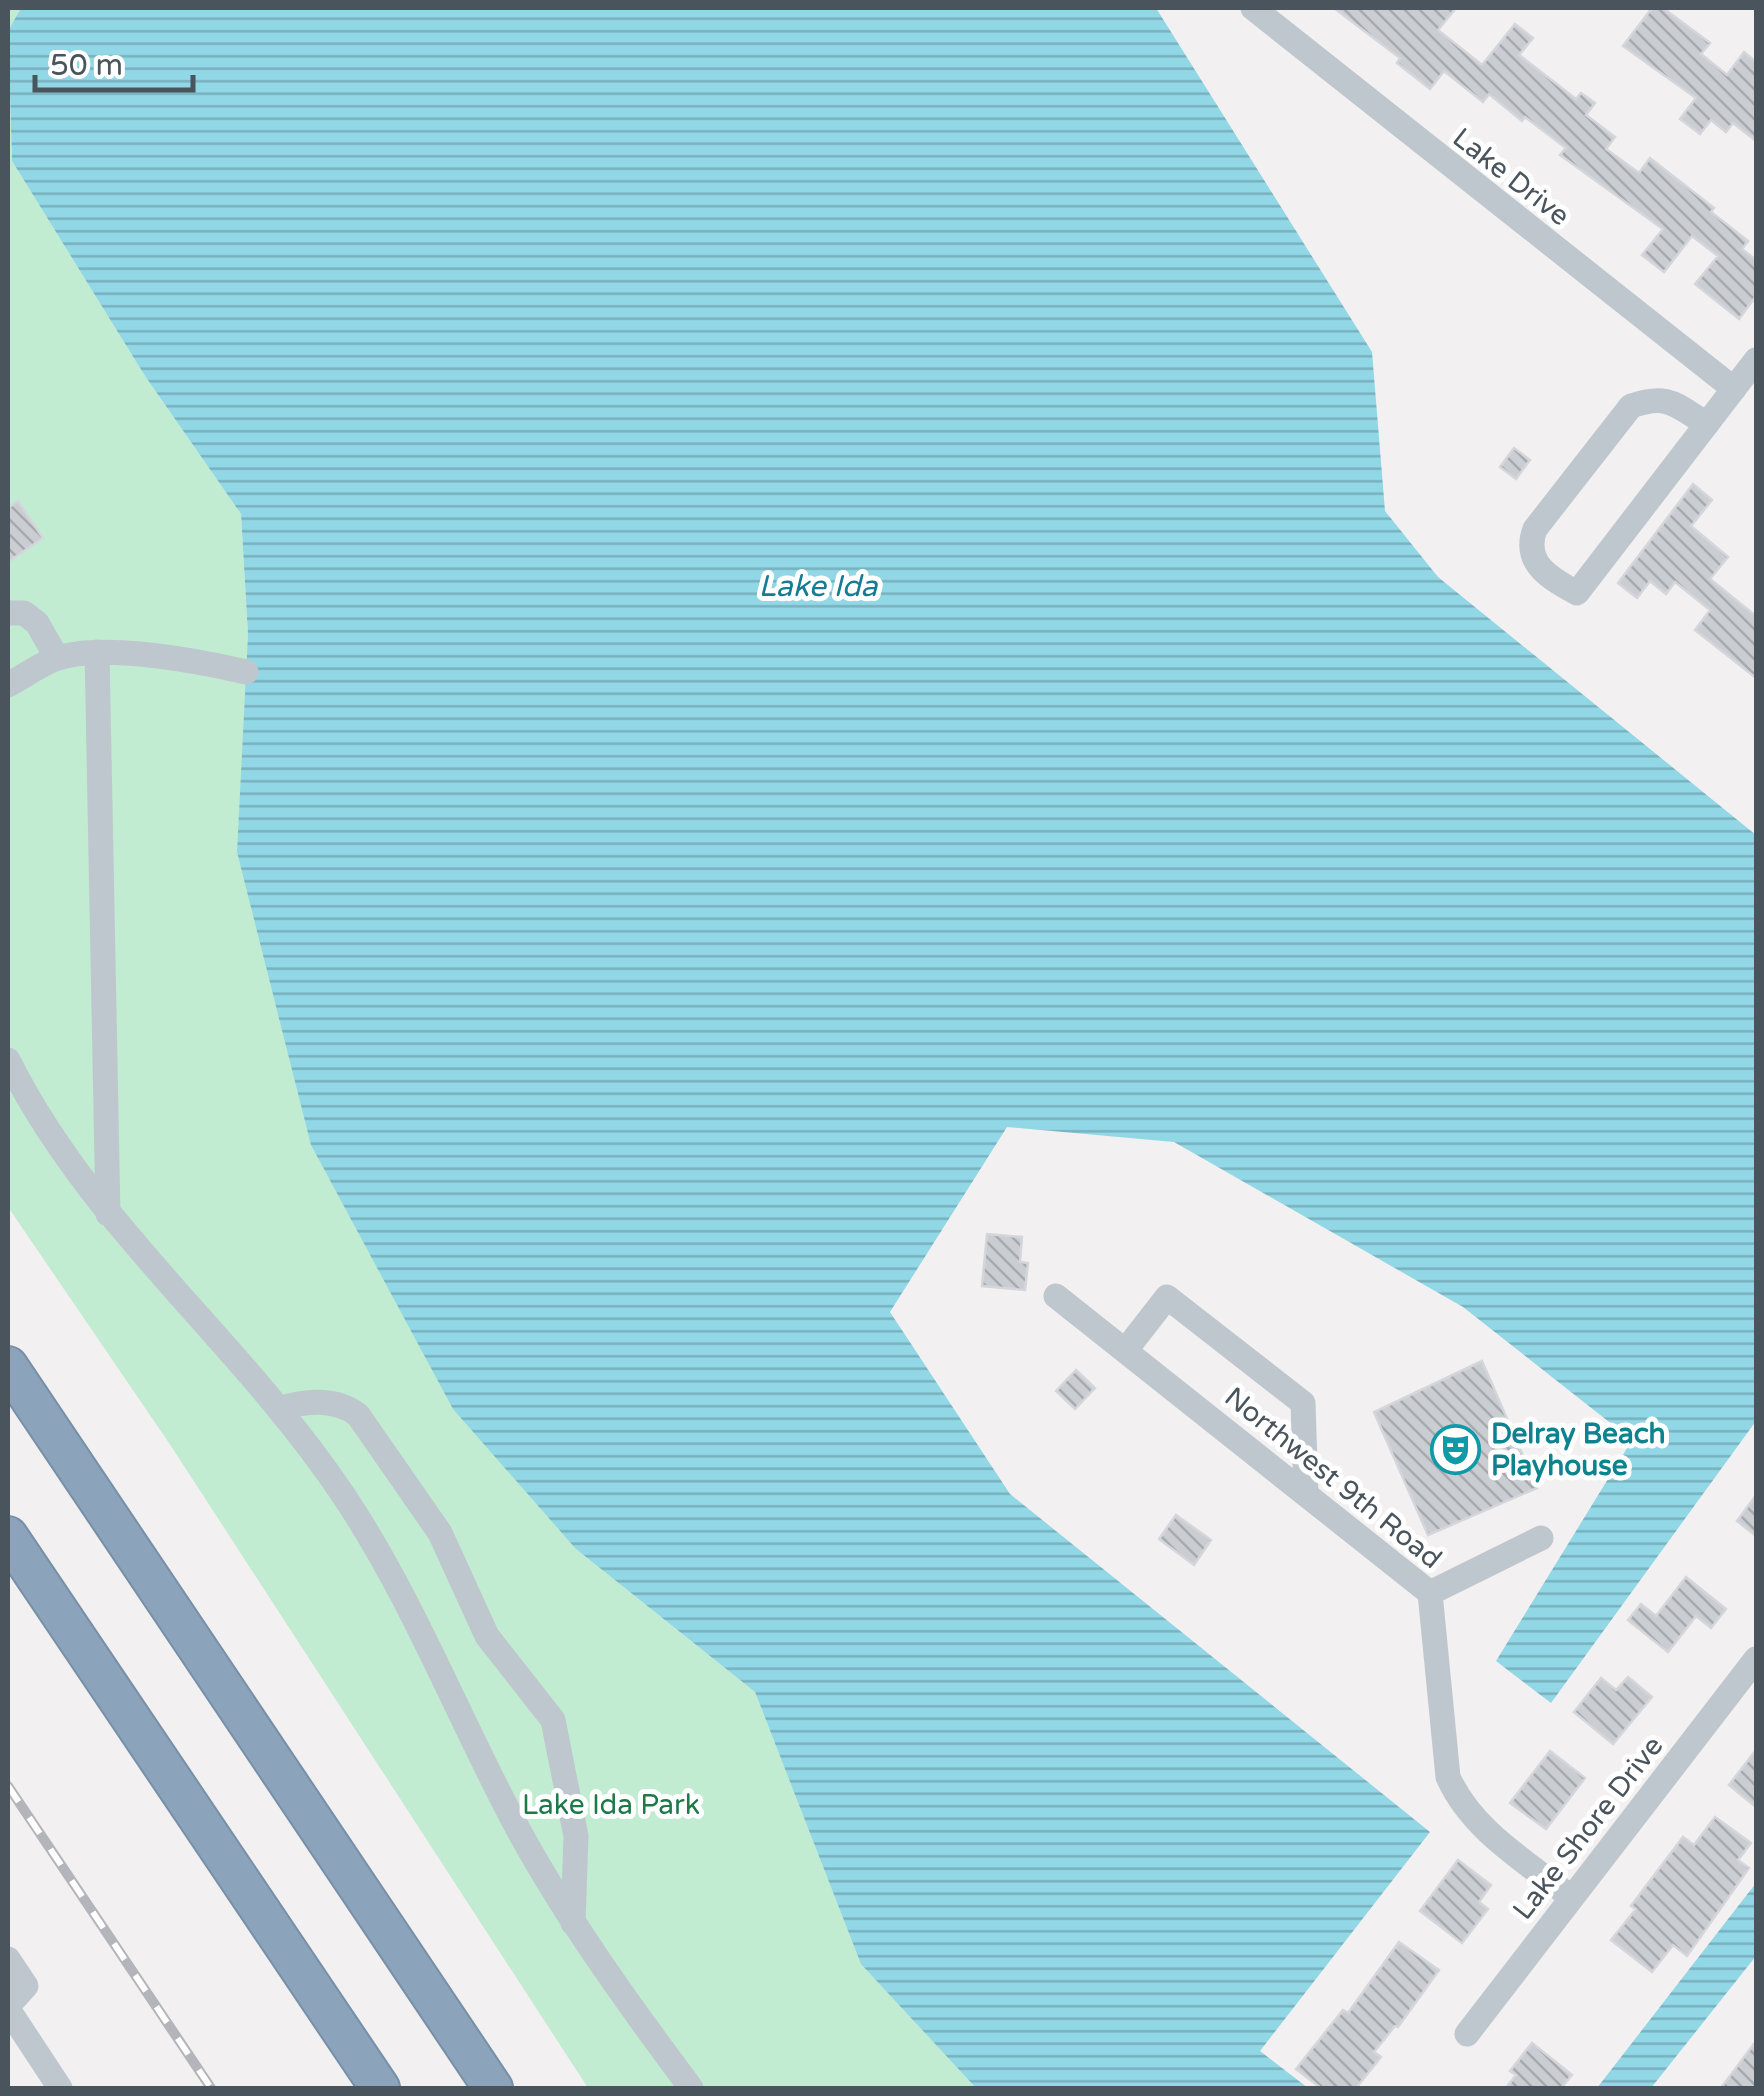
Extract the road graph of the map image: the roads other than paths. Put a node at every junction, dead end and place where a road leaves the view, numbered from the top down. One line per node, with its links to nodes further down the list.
1 (1253, 8): 3 (street, Lake Drive)
2 (1756, 360): 3 (street)
3 (1734, 390): 4 (street)
4 (1707, 424): 4 (street)
5 (8, 613): 7 (street)
6 (97, 652): 7 (street); 8 (street); 11 (street)
7 (57, 658): 9 (street)
8 (246, 672)
9 (8, 685)
10 (8, 1060): 11 (street)
11 (108, 1214): 15 (street)
12 (1056, 1296): 13 (street, Northwest 9th Road)
13 (1125, 1351): 16 (street, Northwest 9th Road); 16 (street)
14 (8, 1366): 28 (highway)
15 (280, 1410): 22 (street); 22 (street)
16 (1306, 1494): 19 (street, Northwest 9th Road)
17 (8, 1536): 27 (highway)
18 (1541, 1538): 19 (street)
19 (1430, 1593): 21 (street, Northwest 9th Road)
20 (1756, 1659): 21 (street, Lake Shore Drive)
21 (1572, 1898): 25 (street, Lake Shore Drive)
22 (573, 1924): 29 (street)
23 (8, 1959): 24 (street)
24 (8, 2008): 26 (street)
25 (1468, 2034)
26 (60, 2088)
27 (380, 2088)
28 (493, 2088)
29 (691, 2088)

